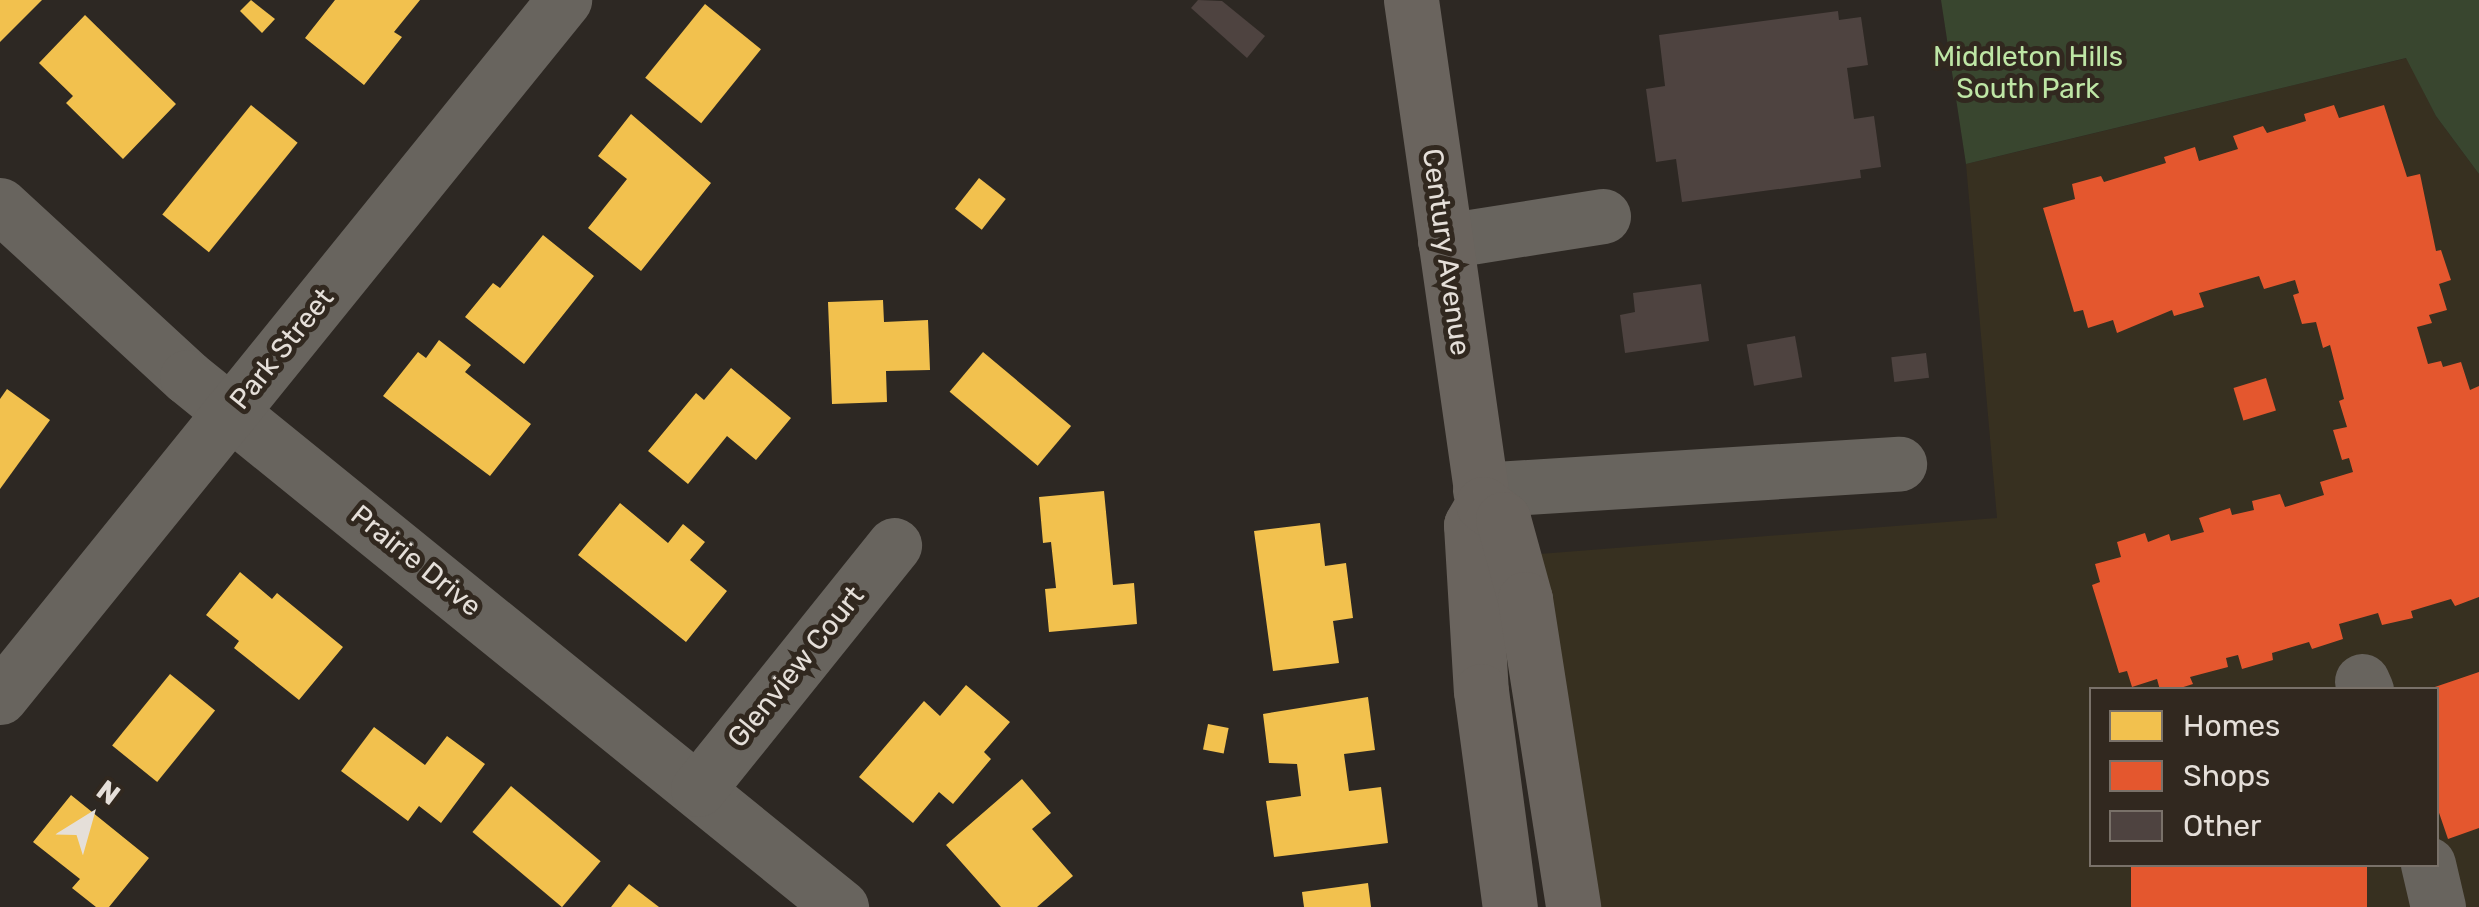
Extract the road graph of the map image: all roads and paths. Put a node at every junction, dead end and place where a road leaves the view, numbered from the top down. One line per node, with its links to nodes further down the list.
1 (564, 0): 6 (street, Park Street)
2 (1412, 0): 5 (main road, Century Avenue)
3 (0, 205): 6 (street, Prairie Drive)
4 (1602, 216): 5 (street)
5 (1445, 241): 8 (main road, Century Avenue)
6 (232, 411): 10 (street, Park Street); 11 (street, Prairie Drive)
7 (1899, 464): 8 (street)
8 (1481, 497): 14 (main road, Century Avenue); 15 (main road, Century Avenue)
9 (894, 545): 11 (street, Glenview Court)
10 (0, 698)
11 (698, 789): 13 (street, Prairie Drive)
12 (2429, 867): 16 (street)
13 (840, 907)
14 (1510, 907)
15 (1572, 907)
16 (2438, 907)

